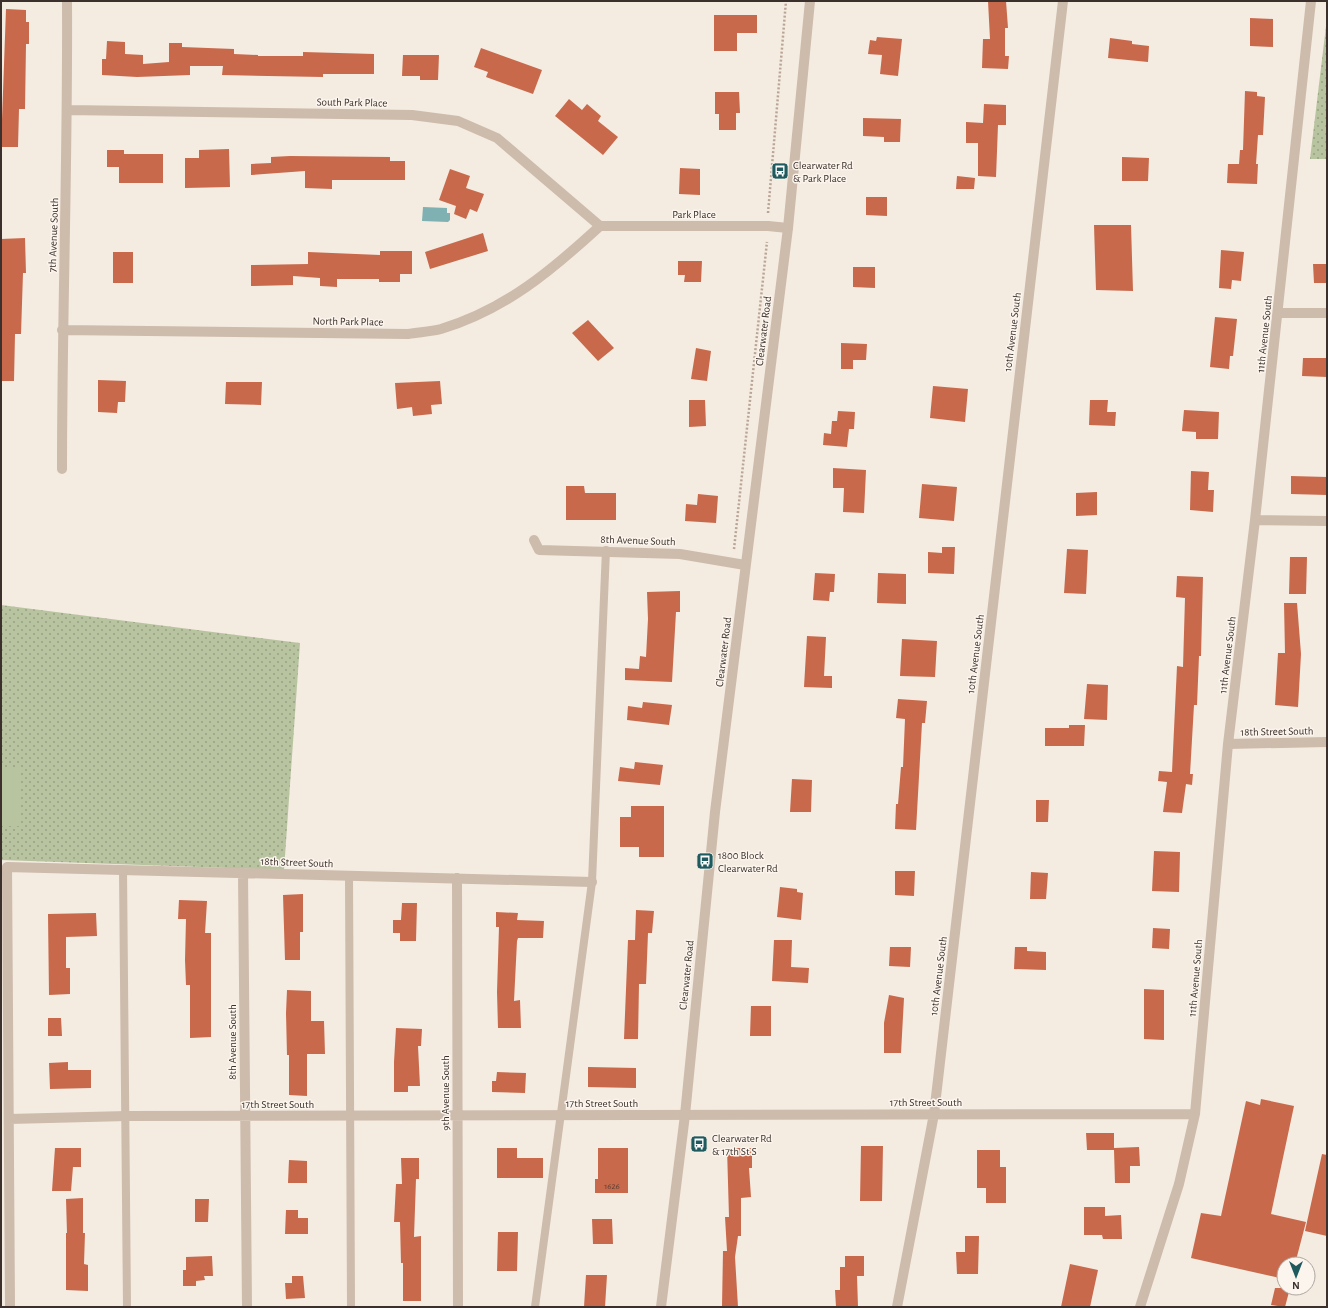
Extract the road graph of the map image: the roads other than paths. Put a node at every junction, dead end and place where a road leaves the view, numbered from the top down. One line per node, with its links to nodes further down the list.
1 (67, 1): 5 (street, 7th Avenue South)
2 (810, 1): 7 (street, Clearwater Road)
3 (1063, 1): 25 (street, 10th Avenue South)
4 (1311, 1): 8 (street, 11th Avenue South)
5 (68, 110): 6 (street, South Park Place); 10 (street, 7th Avenue South)
6 (600, 226): 7 (street, Park Place); 10 (street, North Park Place)
7 (788, 228): 16 (street, Clearwater Road)
8 (1278, 313): 9 (street); 12 (street, 11th Avenue South)
9 (1327, 313)
10 (62, 330): 11 (street, 7th Avenue South)
11 (62, 469)
12 (1255, 520): 13 (street); 18 (street, 11th Avenue South)
13 (1327, 521)
14 (534, 540): 15 (street, 8th Avenue South)
15 (606, 550): 16 (street, 8th Avenue South); 24 (lane)
16 (746, 565): 29 (street, Clearwater Road)
17 (1327, 742): 18 (street, 18th Street South)
18 (1228, 744): 26 (street, 11th Avenue South)
19 (4, 867): 20 (street, 18th Street South); 33 (street)
20 (123, 870): 21 (street, 18th Street South); 30 (lane)
21 (243, 873): 22 (street, 18th Street South); 31 (street, 8th Avenue South)
22 (349, 876): 23 (street, 18th Street South); 32 (lane)
23 (457, 878): 24 (street, 18th Street South); 27 (street, 9th Avenue South)
24 (592, 882): 28 (lane)
25 (934, 1114): 26 (street, 17th Street South); 29 (street, 17th Street South); 41 (street, 10th Avenue South)
26 (1194, 1114): 42 (street, 11th Avenue South)
27 (456, 1115): 28 (street, 17th Street South); 32 (street, 17th Street South); 38 (street, 9th Avenue South)
28 (562, 1115): 29 (street, 17th Street South); 39 (lane)
29 (684, 1115): 40 (street, Clearwater Road)
30 (127, 1116): 31 (street, 17th Street South); 33 (street, 17th Street South); 35 (lane)
31 (244, 1116): 32 (street, 17th Street South); 36 (street, 8th Avenue South)
32 (349, 1116): 37 (lane)
33 (5, 1119): 34 (street)
34 (10, 1307)
35 (127, 1307)
36 (247, 1307)
37 (351, 1307)
38 (458, 1307)
39 (535, 1307)
40 (661, 1307)
41 (897, 1307)
42 (1140, 1307)

